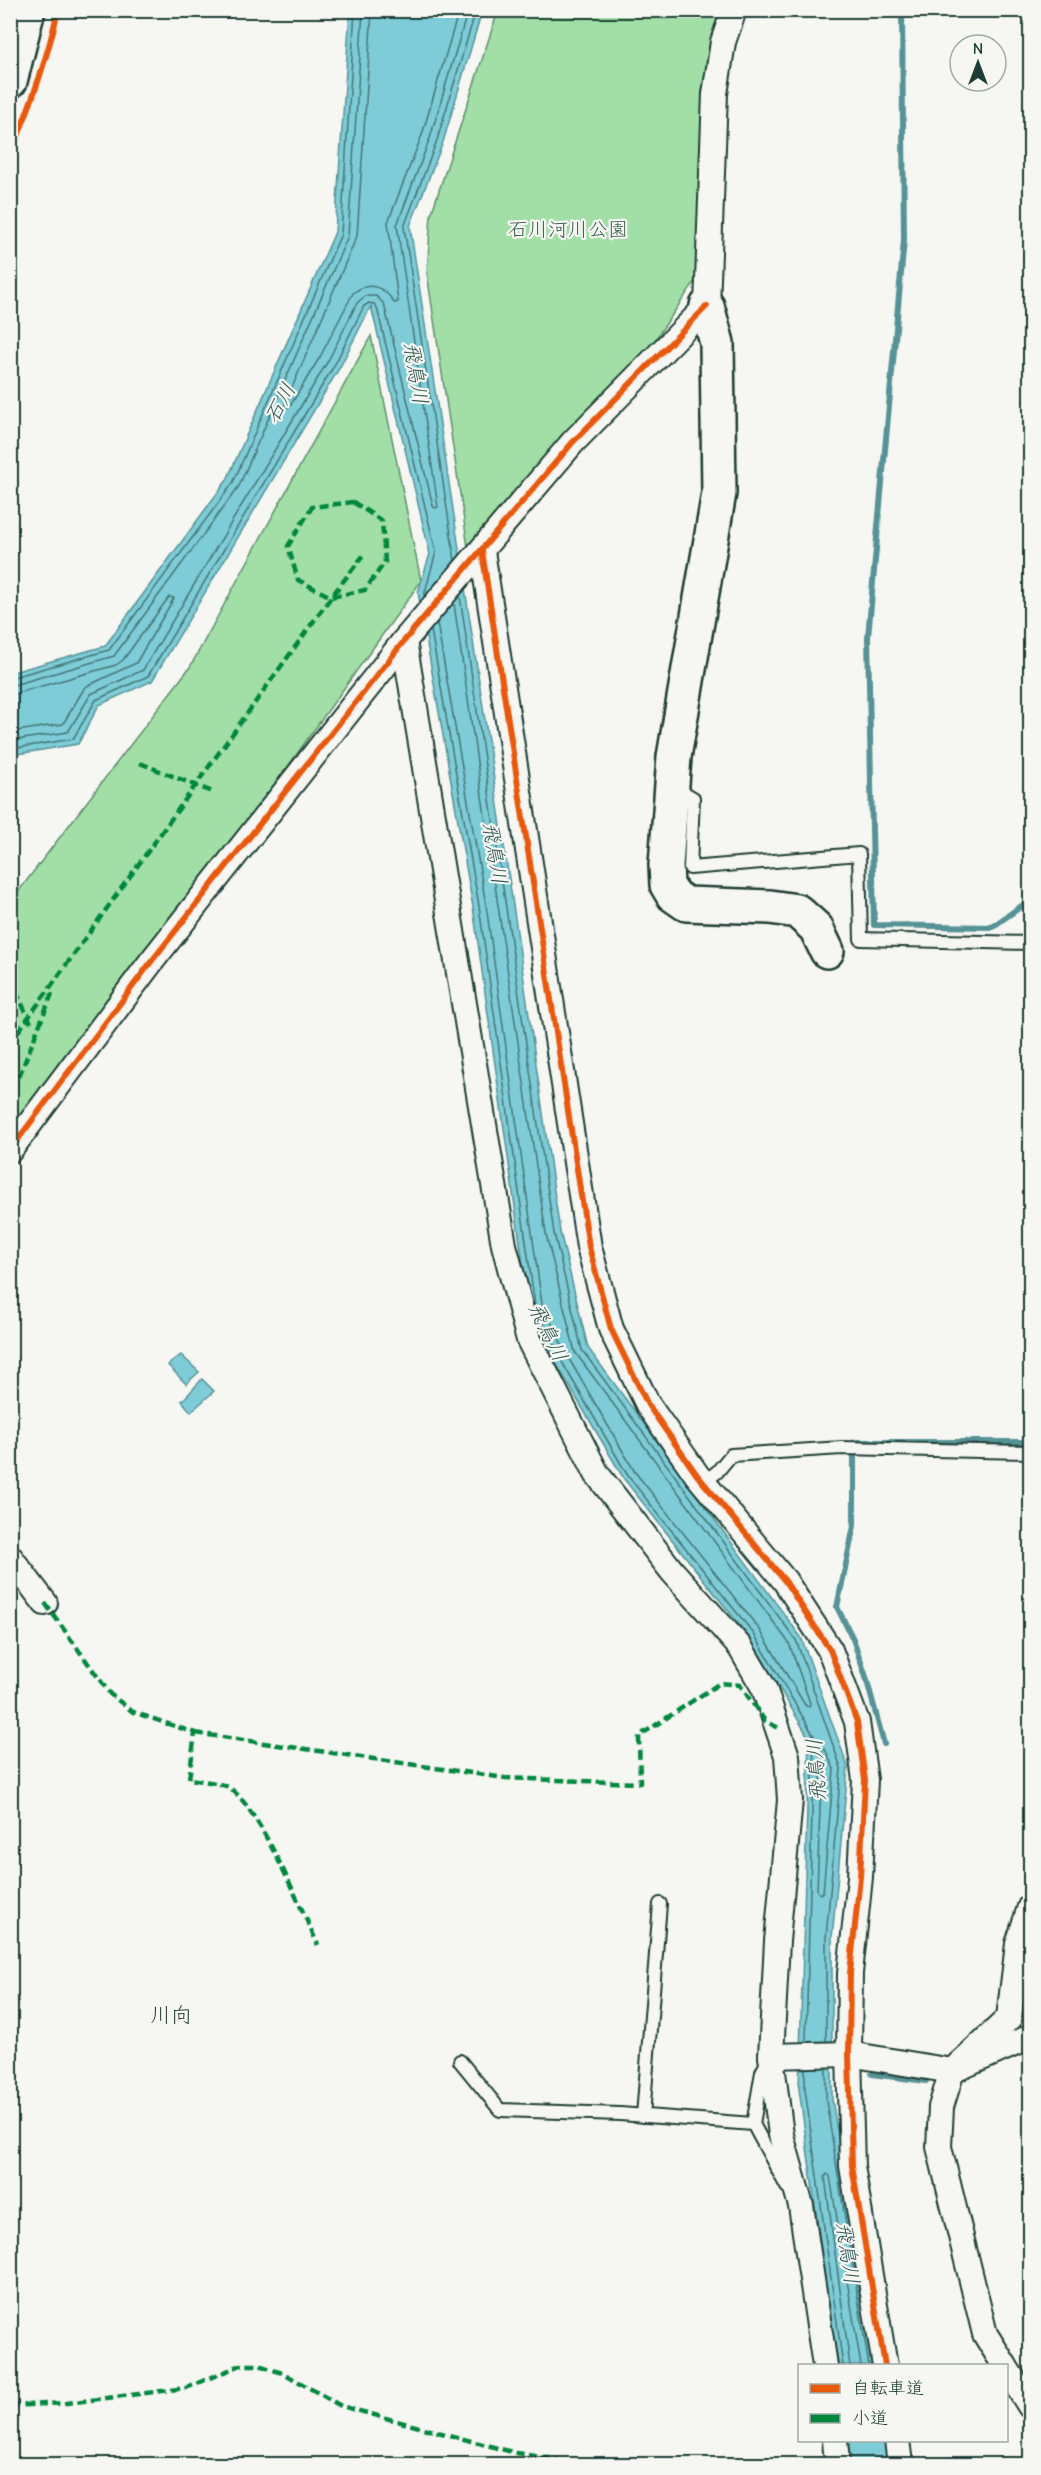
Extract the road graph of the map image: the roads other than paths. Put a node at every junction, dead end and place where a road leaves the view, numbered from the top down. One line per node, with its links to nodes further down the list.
1 (28, 10): 3 (street)
2 (734, 10): 4 (street)
3 (10, 81)
4 (707, 306): 5 (street); 7 (street)
5 (474, 560): 6 (street); 12 (street)
6 (404, 641): 10 (street); 19 (street)
7 (672, 786): 8 (lane); 9 (street)
8 (1030, 944)
9 (827, 951)
10 (10, 1150)
11 (1030, 1452): 12 (lane)
12 (703, 1483): 18 (street)
13 (10, 1557): 14 (street)
14 (45, 1603)
15 (660, 1904): 22 (lane)
16 (1030, 1907): 21 (street)
17 (1030, 2037): 21 (street)
18 (843, 2054): 19 (street); 21 (street); 26 (street)
19 (775, 2055): 23 (lane); 24 (street)
20 (460, 2061): 22 (lane)
21 (952, 2071): 27 (street)
22 (643, 2116): 23 (lane)
23 (753, 2124): 24 (lane)
24 (799, 2197): 25 (street)
25 (825, 2364)
26 (885, 2364)
27 (1004, 2364)
28 (1008, 2370): 29 (street)
29 (1030, 2406)
30 (835, 2442): 32 (street)
31 (897, 2442): 33 (street)
32 (837, 2464)
33 (900, 2464)

